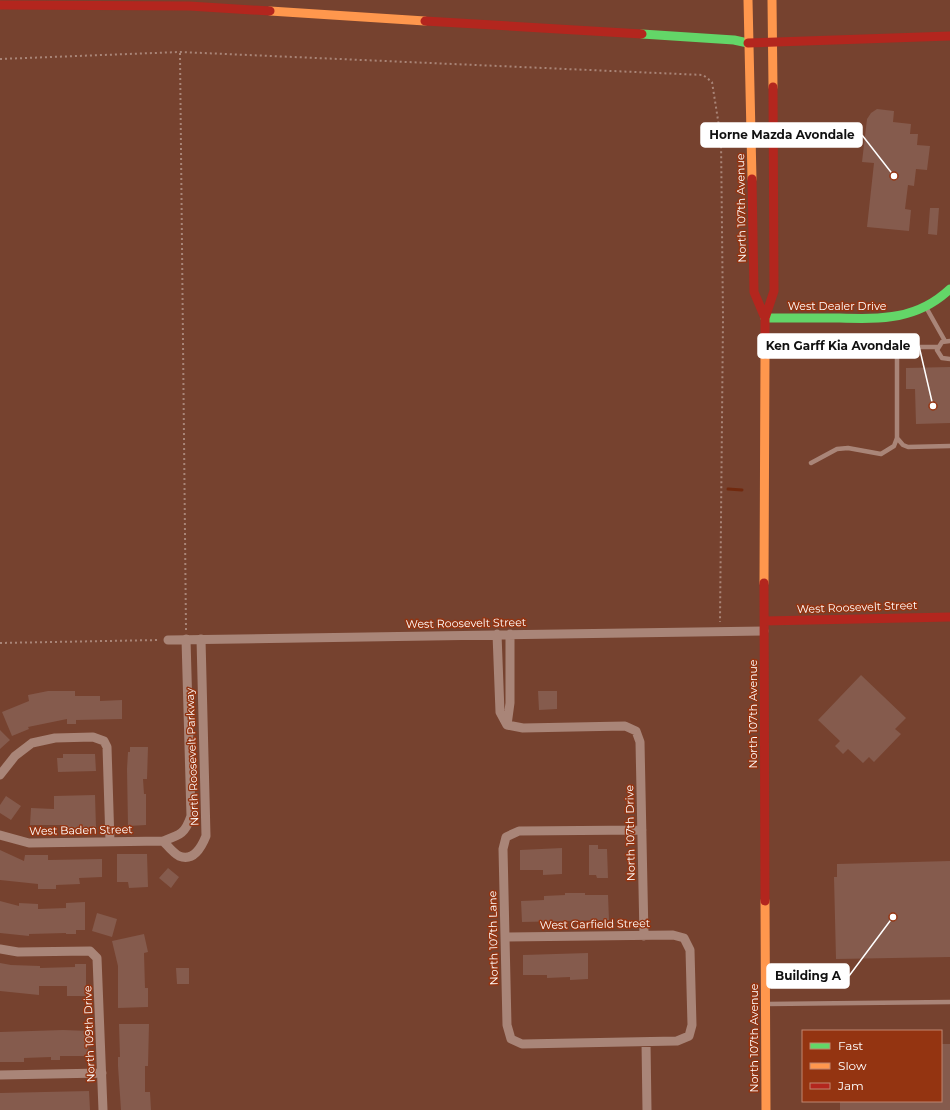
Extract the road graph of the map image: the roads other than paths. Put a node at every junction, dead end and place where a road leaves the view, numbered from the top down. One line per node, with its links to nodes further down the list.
1 (748, 0): 5 (main road, North 107th Avenue)
2 (772, 0): 6 (main road, North 107th Avenue)
3 (0, 5): 5 (main road)
4 (950, 36): 6 (main road)
5 (748, 43): 6 (main road); 9 (main road, North 107th Avenue)
6 (772, 43): 9 (main road, North 107th Avenue)
7 (950, 289): 8 (main road, West Dealer Drive)
8 (926, 307): 9 (main road, West Dealer Drive); 10 (lane)
9 (765, 318): 17 (main road, North 107th Avenue)
10 (947, 341): 11 (lane)
11 (938, 347): 12 (lane); 13 (lane)
12 (950, 359)
13 (897, 438): 14 (lane); 15 (lane)
14 (950, 446)
15 (811, 463)
16 (950, 617): 17 (main road, West Roosevelt Street)
17 (764, 626): 19 (street, West Roosevelt Street); 37 (main road, North 107th Avenue)
18 (497, 634): 19 (street, West Roosevelt Street); 21 (street, West Roosevelt Street); 23 (street)
19 (510, 634): 24 (street)
20 (186, 639): 21 (street, West Roosevelt Street); 22 (street, West Roosevelt Street); 27 (street, North Roosevelt Parkway)
21 (200, 639): 28 (street, North Roosevelt Parkway)
22 (168, 640)
23 (499, 696): 24 (street); 25 (street)
24 (511, 696): 25 (street)
25 (507, 725): 29 (street, North 107th Drive)
26 (0, 775): 32 (street)
27 (190, 782): 28 (street); 31 (street, North Roosevelt Parkway)
28 (205, 782): 31 (street, North Roosevelt Parkway)
29 (642, 830): 33 (street, North 107th Drive); 34 (street, North 107th Lane)
30 (0, 835): 32 (street, West Baden Street)
31 (163, 840): 32 (street, West Baden Street)
32 (110, 842)
33 (644, 936): 34 (street, West Garfield Street); 38 (street, West Garfield Street)
34 (505, 937): 38 (street, North 107th Lane)
35 (0, 949): 39 (street, North 109th Drive)
36 (950, 1002): 37 (lane)
37 (766, 1004): 43 (main road, North 107th Avenue)
38 (646, 1042): 42 (street)
39 (102, 1073): 40 (street); 41 (street, North 109th Drive)
40 (0, 1075)
41 (103, 1110)
42 (647, 1110)
43 (766, 1110)

